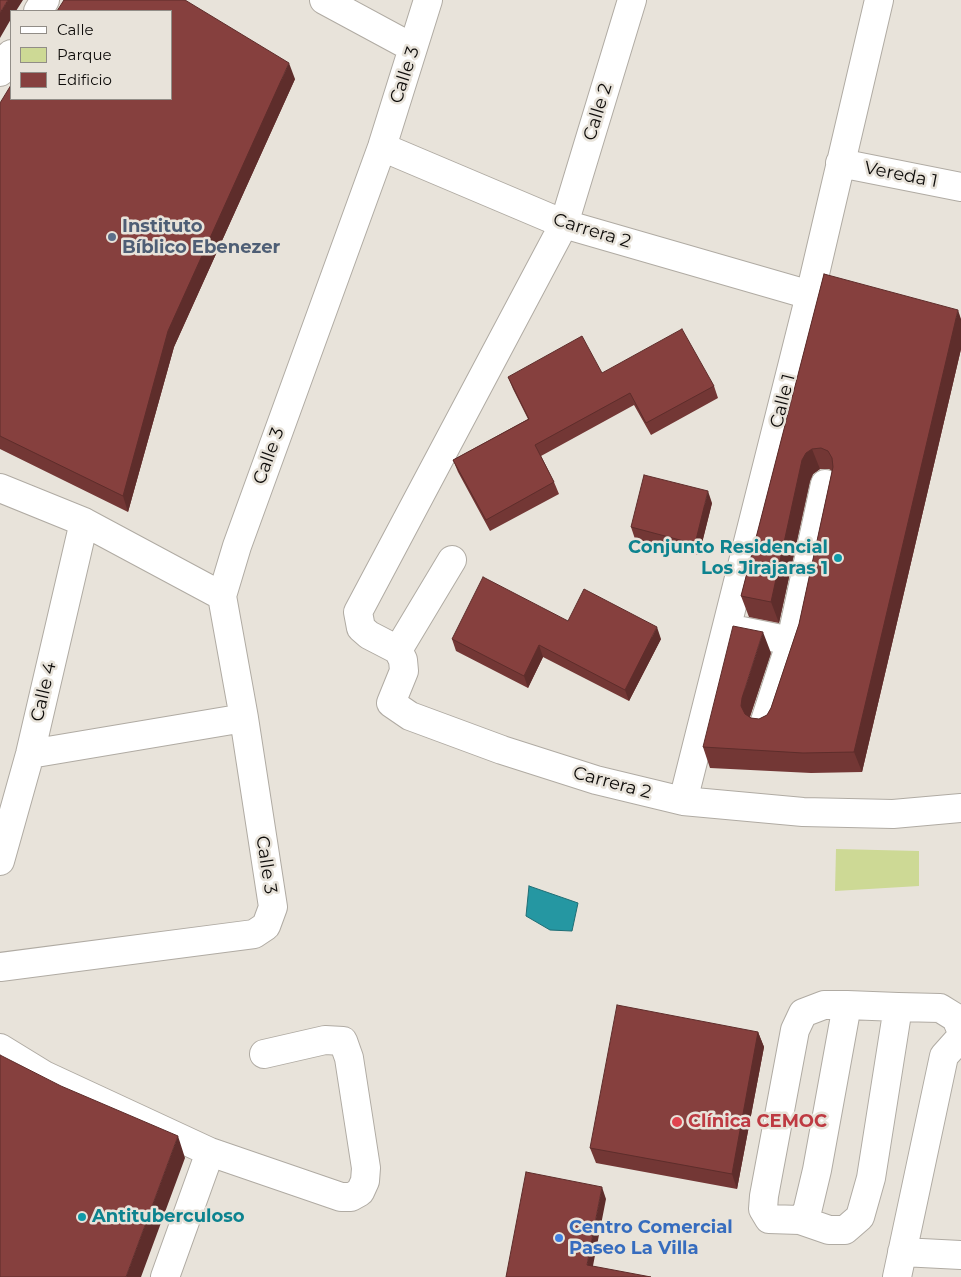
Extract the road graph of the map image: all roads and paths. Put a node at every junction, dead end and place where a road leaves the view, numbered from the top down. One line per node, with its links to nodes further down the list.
1 (324, 0): 5 (street)
2 (428, 0): 5 (street, Calle 3)
3 (632, 0): 11 (street, Calle 2)
4 (878, 0): 9 (street, Calle 1)
5 (413, 48): 8 (street, Calle 3)
6 (10, 56): 7 (street)
7 (0, 72)
8 (382, 147): 11 (street, Carrera 2); 17 (street, Calle 3)
9 (840, 163): 10 (street, Vereda 1); 12 (street, Calle 1)
10 (961, 187)
11 (564, 224): 12 (street, Carrera 2); 20 (street, Calle 2)
12 (810, 295): 18 (street, Calle 1)
13 (825, 484): 19 (street)
14 (0, 488): 15 (street)
15 (84, 522): 17 (street); 23 (street, Calle 4)
16 (452, 560): 20 (street)
17 (222, 596): 21 (street, Calle 3)
18 (726, 628): 19 (street); 24 (street, Calle 1)
19 (791, 641): 22 (street)
20 (398, 650): 24 (street, Carrera 2)
21 (244, 718): 23 (street); 27 (street, Calle 3)
22 (764, 724)
23 (30, 754): 26 (street, Calle 4)
24 (683, 801): 25 (street, Carrera 2)
25 (961, 808)
26 (0, 861)
27 (0, 967)
28 (847, 1005): 29 (street); 35 (street); 35 (street)
29 (898, 1007): 30 (street); 35 (street)
30 (961, 1030)
31 (961, 1036): 37 (street)
32 (0, 1048): 34 (street)
33 (264, 1054): 34 (street)
34 (210, 1152): 38 (street)
35 (800, 1220)
36 (961, 1255): 37 (street)
37 (900, 1264)
38 (165, 1277)

